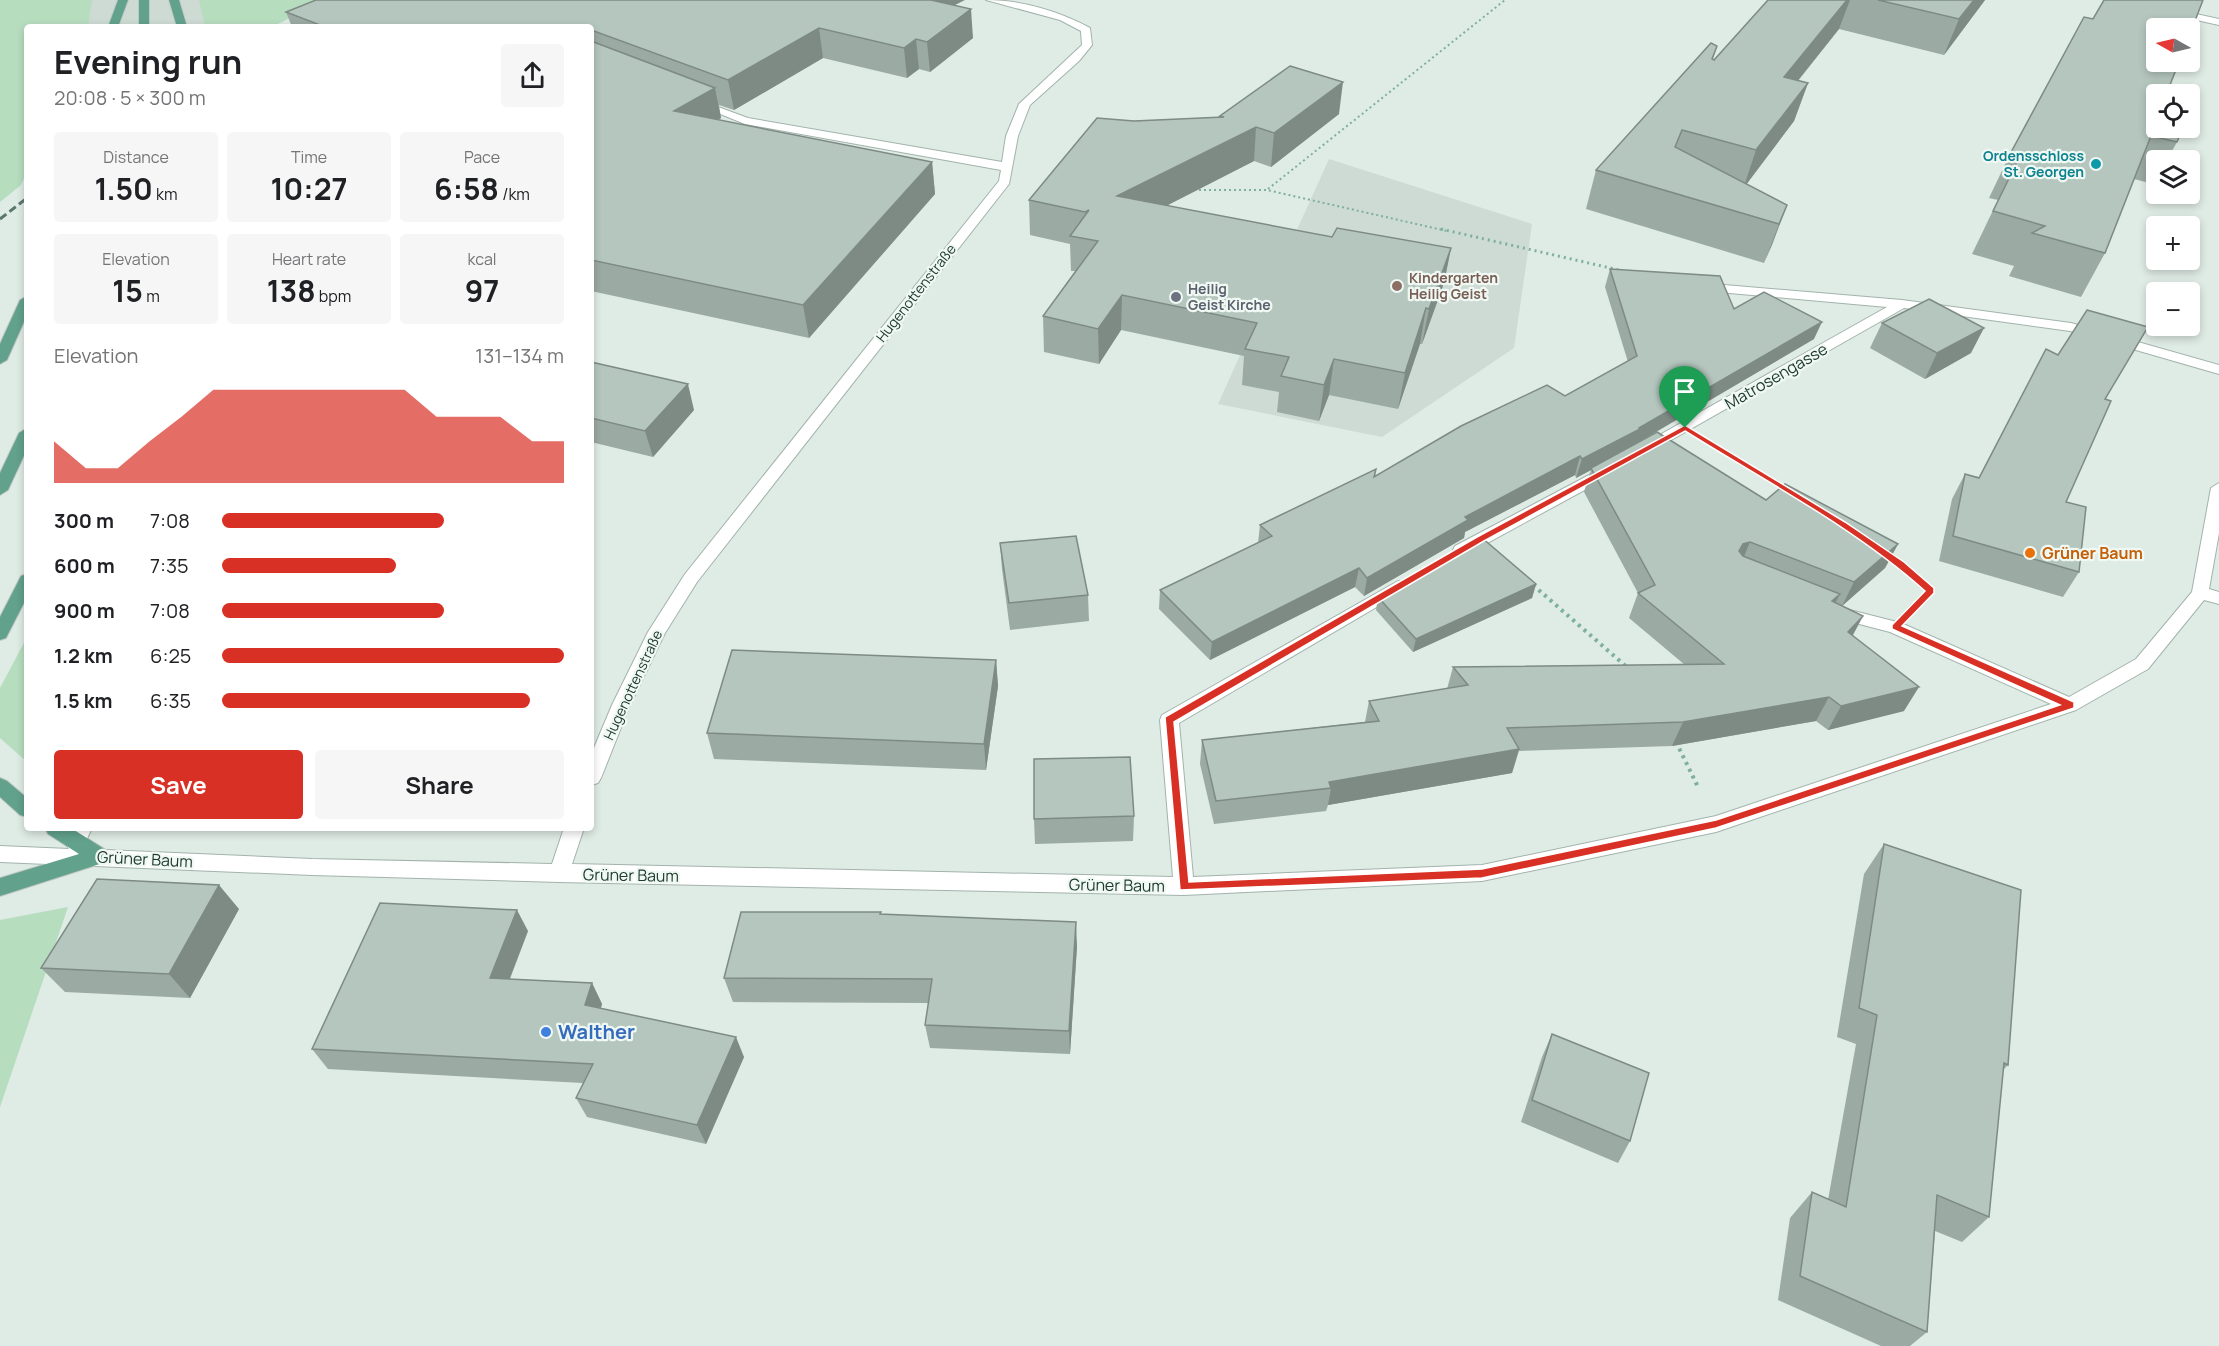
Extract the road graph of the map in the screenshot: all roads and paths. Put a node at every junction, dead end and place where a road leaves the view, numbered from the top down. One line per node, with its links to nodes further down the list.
1 (123, 0): 8 (main road)
2 (144, 0): 9 (main road)
3 (174, 0): 10 (main road)
4 (991, 0): 12 (street, Hugenottenstraße)
5 (1504, 0): 14 (path)
6 (2162, 10): 7 (street)
7 (2219, 22)
8 (114, 24)
9 (144, 24)
10 (181, 24)
11 (690, 100): 12 (street)
12 (1007, 167): 38 (street, Hugenottenstraße)
13 (1183, 190): 14 (path)
14 (1267, 190): 15 (path)
15 (1683, 285): 16 (street)
16 (1902, 304): 19 (street); 20 (street, Matrosengasse)
17 (24, 307): 18 (main road)
18 (0, 360)
19 (2219, 369)
20 (1685, 428): 24 (path); 25 (street, Matrosengasse)
21 (24, 439): 23 (main road)
22 (2219, 488): 30 (street)
23 (0, 490)
24 (1793, 494)
25 (1480, 539): 27 (street, Matrosengasse); 35 (path)
26 (1881, 551): 33 (path)
27 (1450, 556)
28 (1410, 580): 47 (street)
29 (24, 586): 34 (main road)
30 (2200, 593): 31 (street); 36 (street, Grüner Baum)
31 (2219, 598)
32 (1817, 605): 33 (street)
33 (1895, 627): 36 (street)
34 (0, 634)
35 (1630, 669)
36 (2070, 705): 41 (street, Grüner Baum)
37 (1674, 738): 41 (path)
38 (594, 771)
39 (0, 786): 40 (main road)
40 (24, 806)
41 (1716, 824): 47 (street, Grüner Baum)
42 (573, 831): 46 (street)
43 (79, 835): 45 (main road)
44 (0, 854): 45 (street, Grüner Baum)
45 (99, 856): 46 (street, Grüner Baum); 48 (main road)
46 (559, 874): 47 (street, Grüner Baum)
47 (1184, 886)
48 (0, 887)

